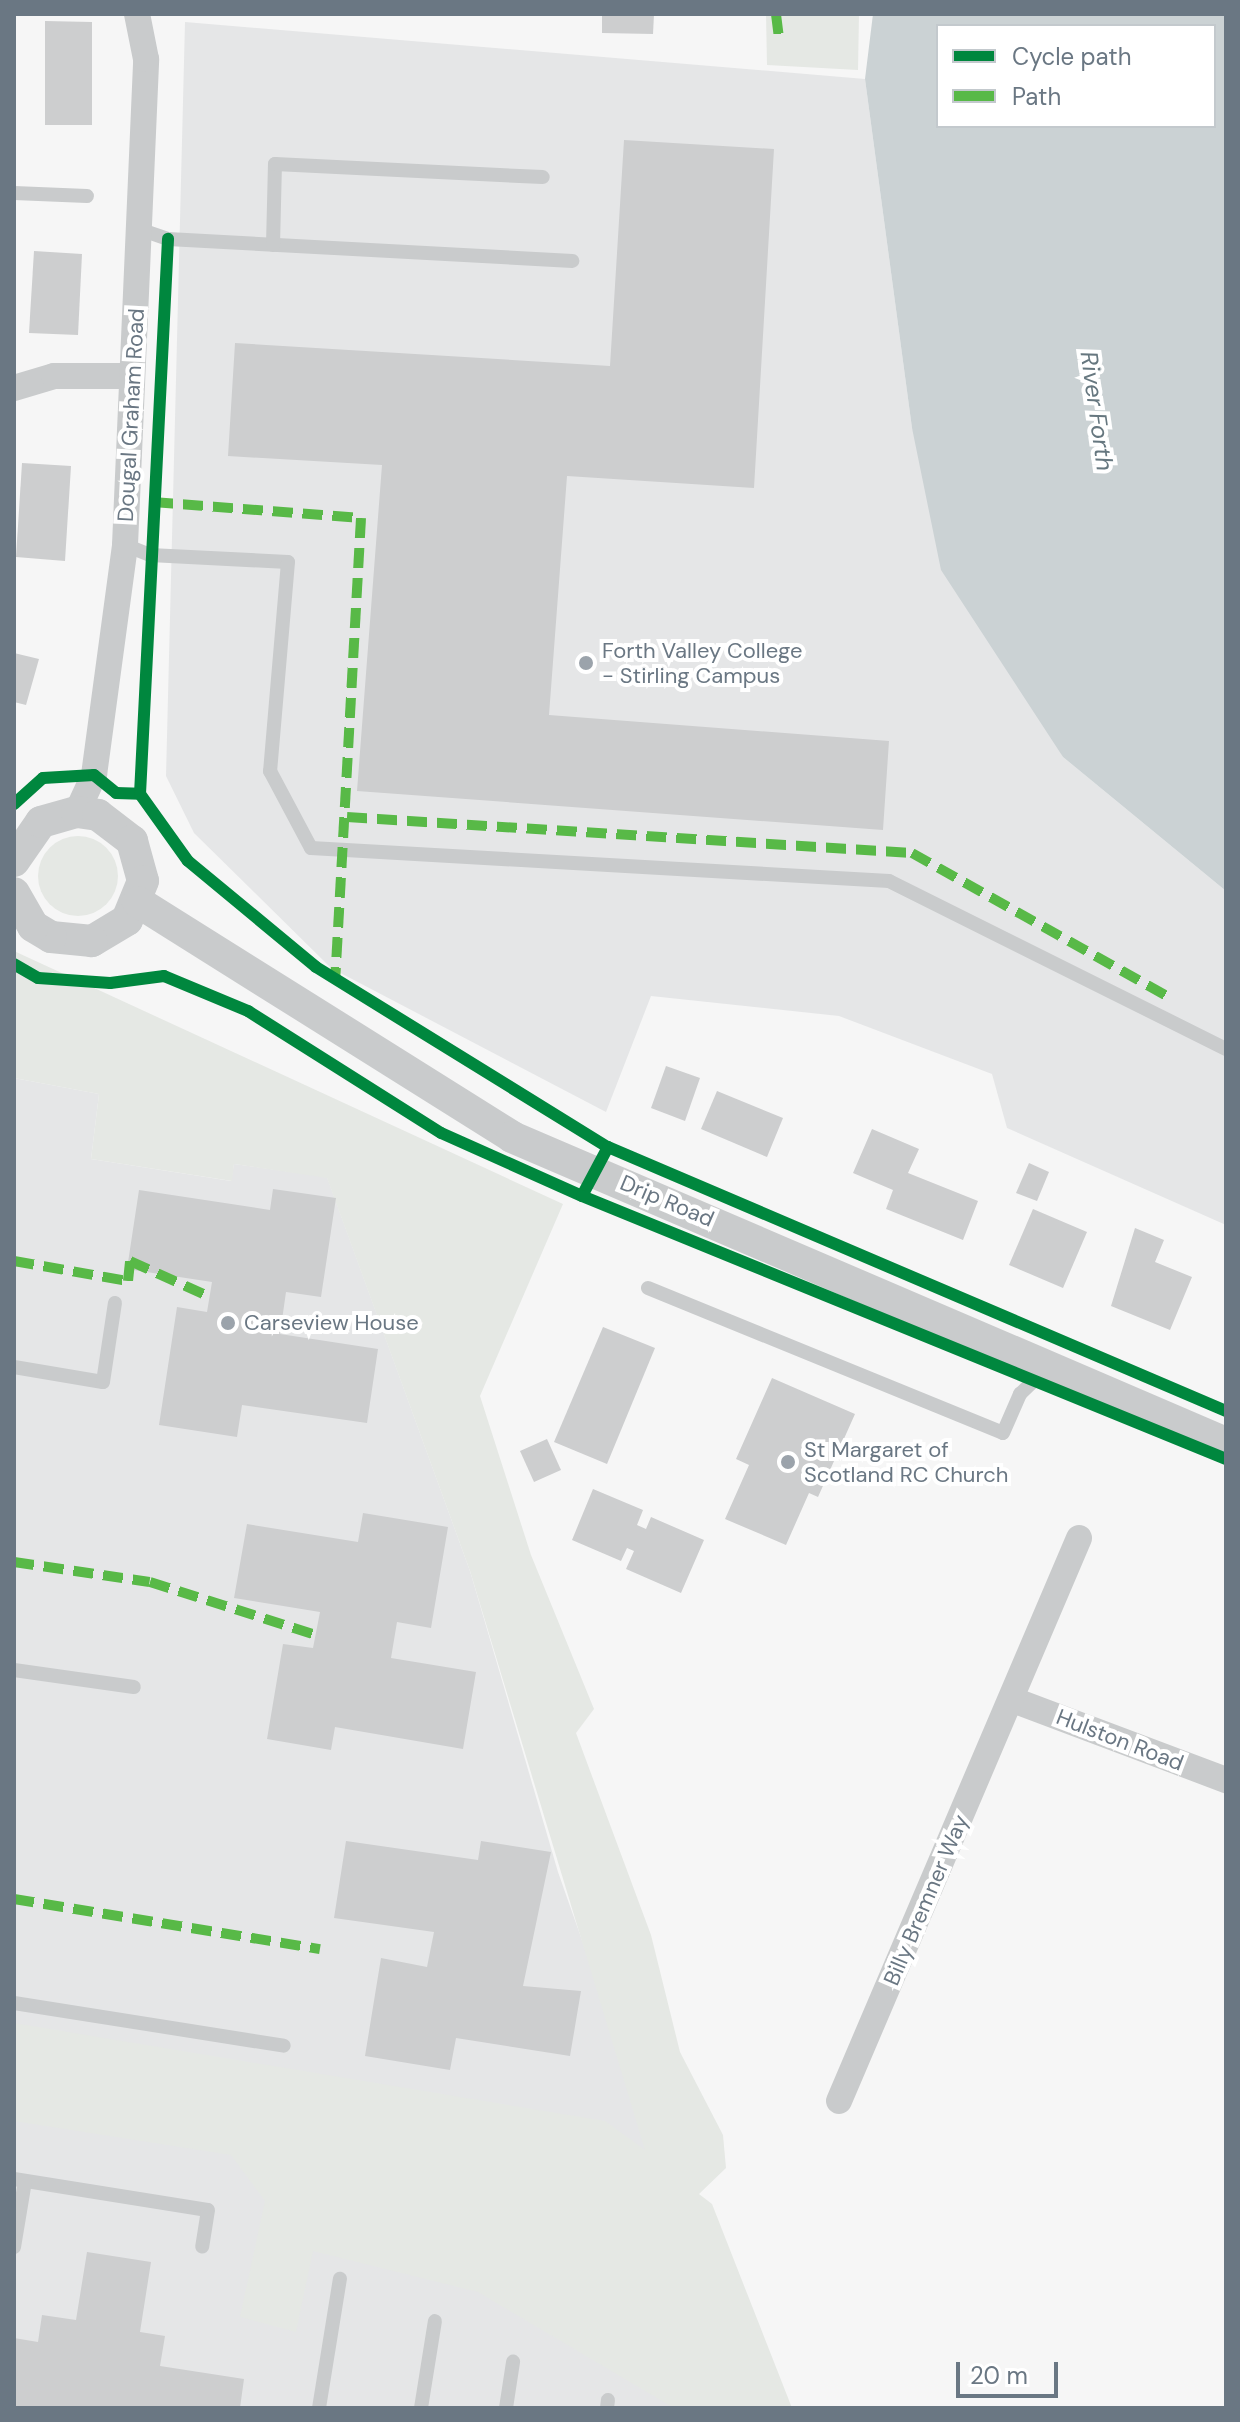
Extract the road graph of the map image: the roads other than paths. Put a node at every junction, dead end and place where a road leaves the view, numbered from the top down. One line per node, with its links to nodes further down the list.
1 (137, 14): 5 (street, Dougal Graham Road)
2 (543, 177): 6 (lane)
3 (14, 193): 4 (lane)
4 (87, 196)
5 (139, 229): 6 (lane); 8 (street, Dougal Graham Road)
6 (273, 245): 7 (lane)
7 (572, 261)
8 (132, 376): 9 (street); 10 (street, Dougal Graham Road)
9 (14, 388)
10 (125, 545): 11 (street, Dougal Graham Road); 15 (lane)
11 (77, 812): 12 (street); 14 (street)
12 (14, 861)
13 (14, 893): 14 (street)
14 (138, 902): 19 (street, Drip Road)
15 (1226, 1049)
16 (648, 1288): 19 (lane)
17 (115, 1303): 18 (lane)
18 (14, 1367)
19 (1047, 1368): 20 (street, Drip Road)
20 (1226, 1443)
21 (1079, 1538): 24 (street, Billy Bremner Way)
22 (14, 1670): 23 (lane)
23 (134, 1687)
24 (1013, 1700): 25 (street, Hulston Road); 28 (street, Billy Bremner Way)
25 (1226, 1780)
26 (14, 2003): 27 (lane)
27 (284, 2046)
28 (839, 2101)
29 (19, 2180): 30 (lane); 31 (lane)
30 (14, 2247)
31 (202, 2247)
32 (340, 2279): 35 (lane)
33 (435, 2321): 36 (lane)
34 (513, 2362): 37 (lane)
35 (319, 2408)
36 (421, 2408)
37 (506, 2408)

